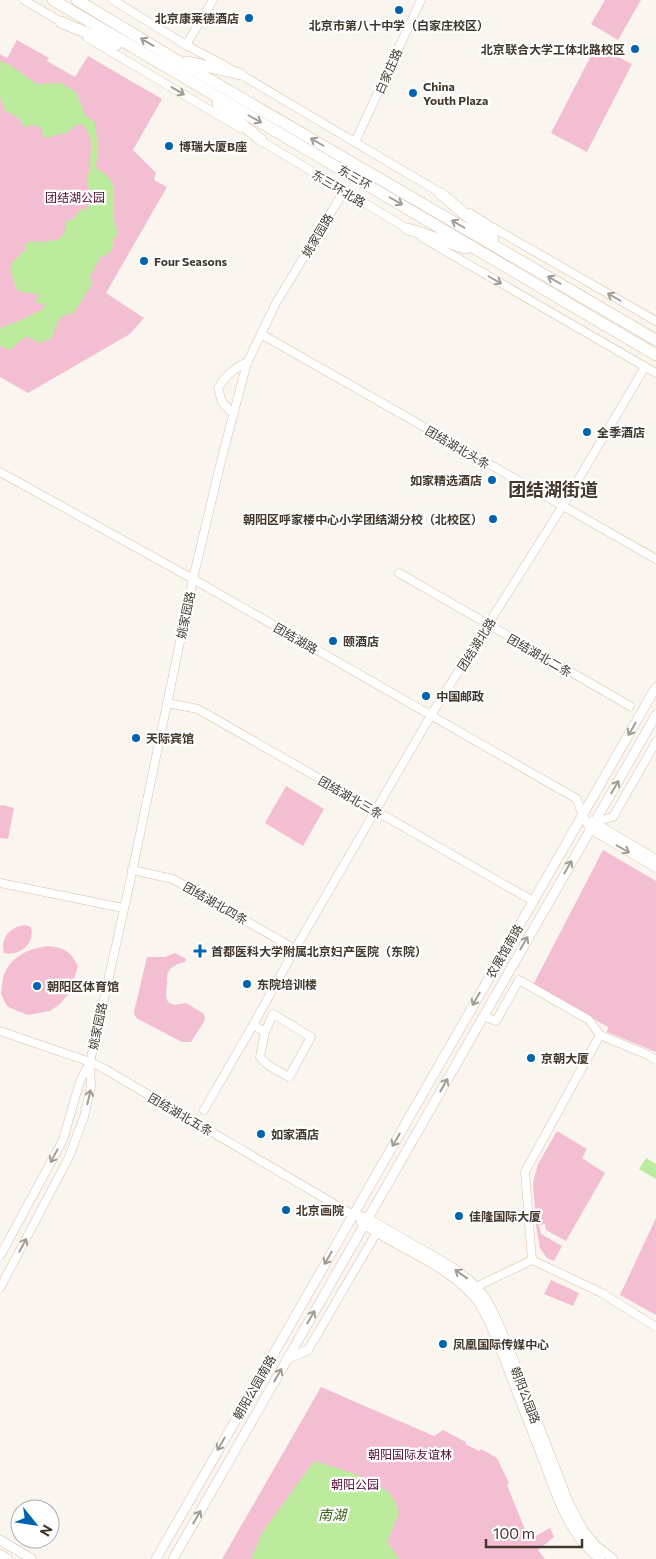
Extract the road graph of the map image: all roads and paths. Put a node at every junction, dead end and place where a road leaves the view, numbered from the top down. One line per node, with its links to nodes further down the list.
1 (24, 0): 7 (street, 东三环北路)
2 (53, 0): 9 (highway, 东三环)
3 (77, 0): 10 (highway, 东三环, one-way to 3)
4 (113, 0): 8 (street)
5 (213, 0): 8 (street)
6 (420, 0): 14 (street, 白家庄路)
7 (61, 22): 9 (highway); 13 (street, 东三环北路, one-way to 13)
8 (186, 45): 11 (street)
9 (153, 60): 12 (highway, 东三环)
10 (176, 60): 11 (highway); 19 (highway, 东三环, one-way to 10)
11 (240, 74): 14 (street)
12 (196, 85): 13 (highway); 18 (highway, 东三环, one-way to 18)
13 (261, 140): 15 (street, 东三环北路)
14 (355, 142): 16 (street)
15 (344, 191): 17 (street, 东三环北路); 21 (street, 姚家园路)
16 (440, 193): 19 (highway); 20 (street, one-way to 16)
17 (408, 229): 18 (highway); 25 (street, 东三环北路, one-way to 25)
18 (488, 255): 23 (highway, 东三环)
19 (515, 257): 22 (highway, 东三环, one-way to 19)
20 (656, 321)
21 (261, 334): 24 (street, 姚家园路); 29 (street, 团结湖北头条)
22 (656, 340)
23 (656, 355)
24 (248, 362): 27 (street, 姚家园路); 27 (street)
25 (645, 367): 26 (street, 东三环北路); 29 (street, 团结湖北路)
26 (656, 373)
27 (233, 414): 32 (street, 姚家园路)
28 (0, 472): 32 (street, 团结湖路)
29 (562, 507): 30 (street, 团结湖北头条); 33 (street, 团结湖北路)
30 (656, 559)
31 (399, 573): 33 (street, 团结湖北二条)
32 (193, 579): 35 (street, 姚家园路); 37 (street, 团结湖路)
33 (487, 625): 36 (street, 团结湖北二条); 37 (street, 团结湖北路)
34 (656, 687): 41 (main road, 农展馆南路, one-way to 41)
35 (167, 703): 40 (street, 团结湖北三条); 45 (street, 姚家园路)
36 (630, 706)
37 (432, 715): 40 (street, 团结湖北路); 41 (street, 团结湖路)
38 (656, 715): 42 (main road, 农展馆南路, one-way to 38)
39 (656, 742): 42 (street)
40 (374, 811): 47 (street, 团结湖北三条); 49 (street, 团结湖北路)
41 (582, 814): 42 (street, 团结湖路); 47 (main road, 农展馆南路)
42 (592, 825): 43 (street); 44 (street, one-way to 44); 50 (main road, 农展馆南路, one-way to 42)
43 (656, 859)
44 (656, 868)
45 (132, 870): 48 (street, 姚家园路); 49 (street, 团结湖北四条)
46 (0, 883): 48 (street)
47 (533, 901): 58 (main road, 农展馆南路, one-way to 58)
48 (123, 908): 56 (street, 姚家园路)
49 (295, 949): 51 (street, 团结湖北路)
50 (483, 1016): 54 (street); 59 (main road, 农展馆南路, one-way to 50)
51 (253, 1026): 53 (street); 57 (street, 团结湖北路)
52 (0, 1031): 56 (street, 团结湖北五条)
53 (265, 1032): 53 (street)
54 (600, 1035): 55 (street); 62 (street)
55 (656, 1060)
56 (90, 1062): 58 (street, 团结湖北五条); 61 (street, 姚家园路, one-way to 61); 64 (street, 姚家园路, one-way to 56)
57 (204, 1110)
58 (353, 1215): 59 (main road); 72 (main road, 朝阳公园南路, one-way to 72)
59 (366, 1221): 60 (main road, 朝阳公园路); 63 (main road, 朝阳公园路, one-way to 59); 67 (main road, 朝阳公园南路, one-way to 59)
60 (377, 1232): 66 (street); 74 (main road, 朝阳公园路)
61 (0, 1256)
62 (532, 1260): 63 (street); 65 (street)
63 (476, 1287): 75 (main road, 朝阳公园路)
64 (0, 1288)
65 (656, 1327)
66 (308, 1350): 67 (main road)
67 (287, 1359): 73 (main road, 朝阳公园南路, one-way to 67)
68 (0, 1540): 71 (main road)
69 (0, 1554): 70 (main road)
70 (8, 1559)
71 (32, 1559)
72 (156, 1559)
73 (173, 1559)
74 (600, 1559)
75 (613, 1559)

